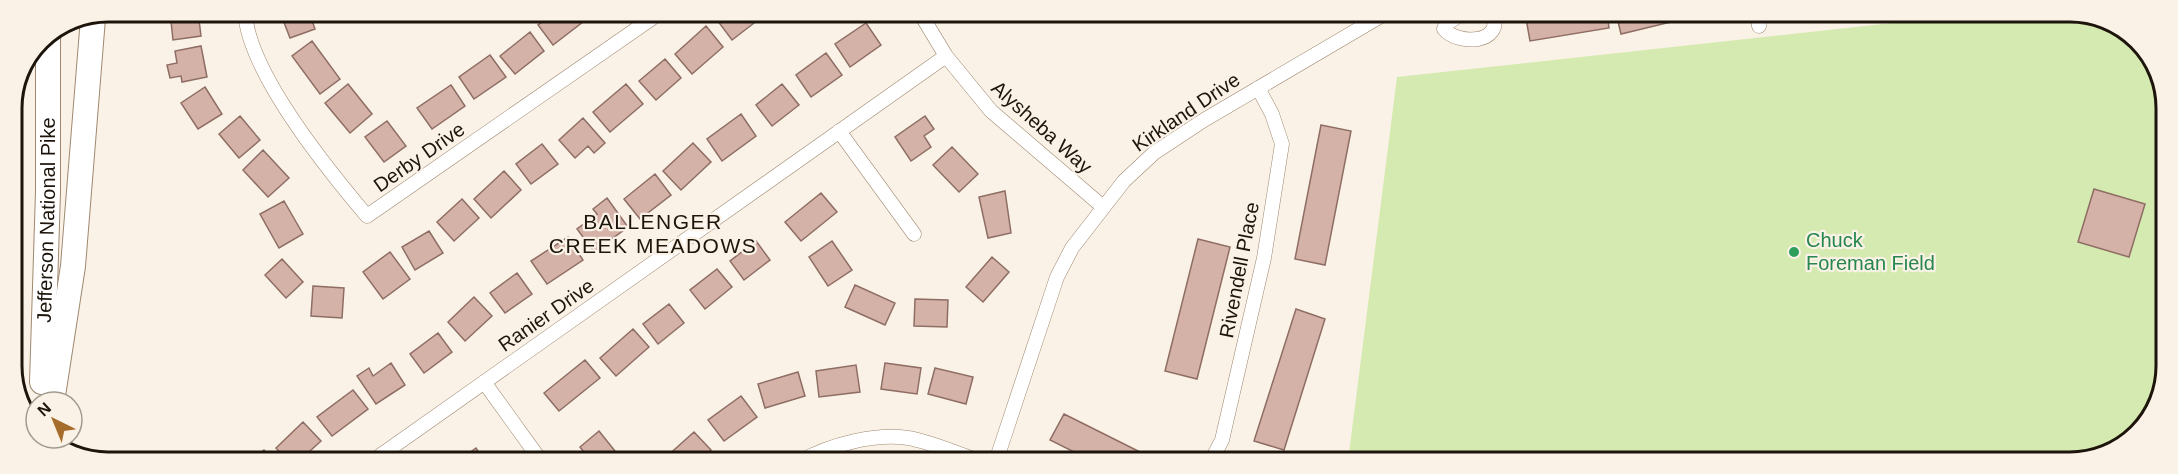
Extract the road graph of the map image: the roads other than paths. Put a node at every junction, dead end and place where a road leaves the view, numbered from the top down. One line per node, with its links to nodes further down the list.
1 (247, 22): 2 (street, Derby Drive)
2 (641, 22)
3 (925, 22): 9 (street, Alysheba Way)
4 (1371, 22): 10 (street, Kirkland Drive)
5 (1449, 22): 6 (street)
6 (1494, 22)
7 (93, 24): 16 (highway)
8 (48, 48): 15 (highway, Jefferson National Pike)
9 (946, 56): 11 (street, Ranier Drive); 12 (street, Alysheba Way)
10 (1258, 88): 12 (street, Kirkland Drive); 22 (street, Rivendell Place)
11 (839, 131): 13 (street); 14 (street, Ranier Drive)
12 (1102, 206): 21 (street, Kirkland Drive)
13 (914, 234)
14 (484, 382): 17 (street, Ranier Drive); 18 (street)
15 (41, 390)
16 (54, 390)
17 (385, 452)
18 (535, 452)
19 (823, 452): 20 (street)
20 (950, 452)
21 (999, 452)
22 (1216, 452)

